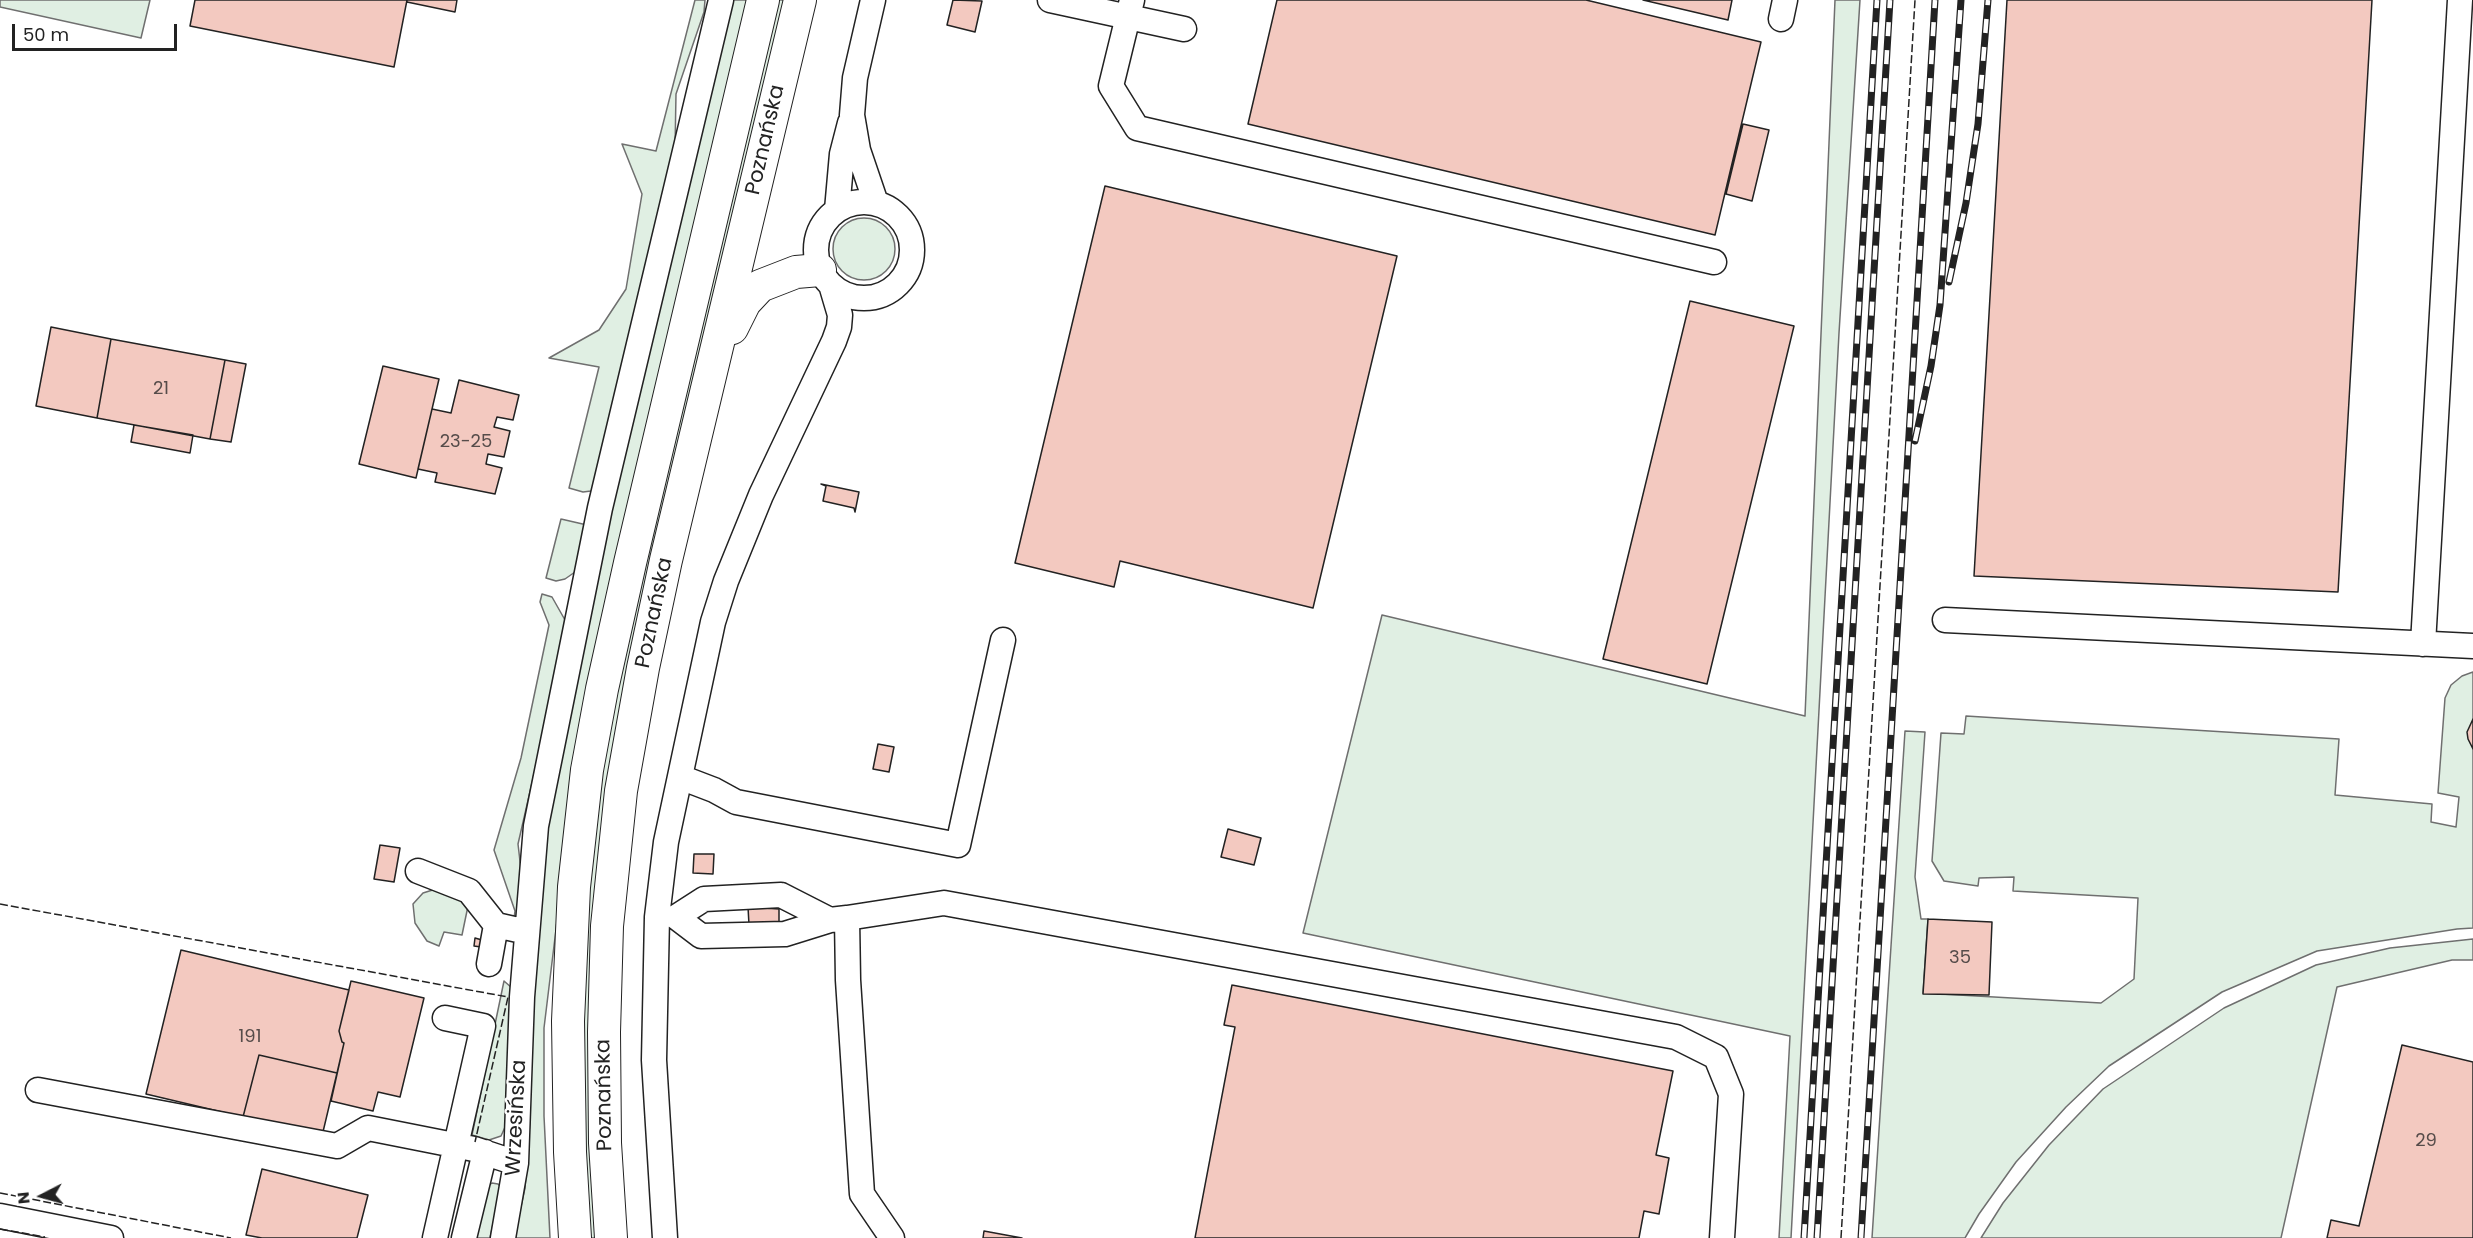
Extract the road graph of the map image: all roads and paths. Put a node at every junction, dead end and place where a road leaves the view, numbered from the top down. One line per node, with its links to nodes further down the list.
1 (721, 0): 24 (street)
2 (763, 0): 36 (main road, Poznańska)
3 (800, 0): 14 (main road, Poznańska)
4 (873, 0): 9 (street)
5 (1050, 0): 7 (street)
6 (2460, 0): 17 (street)
7 (1130, 8): 8 (street); 12 (street)
8 (1184, 29)
9 (852, 115): 10 (street); 11 (street)
10 (876, 203): 11 (street); 13 (street)
11 (837, 210): 13 (street)
12 (1714, 262)
13 (826, 279): 14 (main road); 19 (street)
14 (706, 393): 37 (main road, Poznańska)
15 (1945, 620): 17 (street)
16 (1004, 640): 19 (street)
17 (2423, 644): 18 (street)
18 (2473, 646)
19 (680, 777): 21 (street)
20 (418, 871): 23 (street)
21 (667, 917): 22 (street); 22 (street); 38 (street)
22 (838, 919): 39 (street); 40 (street)
23 (496, 925): 24 (street); 25 (street)
24 (527, 932): 30 (street, Wrzesińska)
25 (489, 964)
26 (446, 1018): 28 (street)
27 (38, 1090): 28 (street)
28 (456, 1145): 29 (street); 33 (street)
29 (485, 1152): 30 (street); 34 (street)
30 (516, 1162): 35 (street, Wrzesińska)
31 (0, 1216): 32 (street)
32 (111, 1238)
33 (435, 1238)
34 (464, 1238)
35 (503, 1238)
36 (575, 1238)
37 (611, 1238)
38 (665, 1238)
39 (892, 1238)
40 (1722, 1238)

